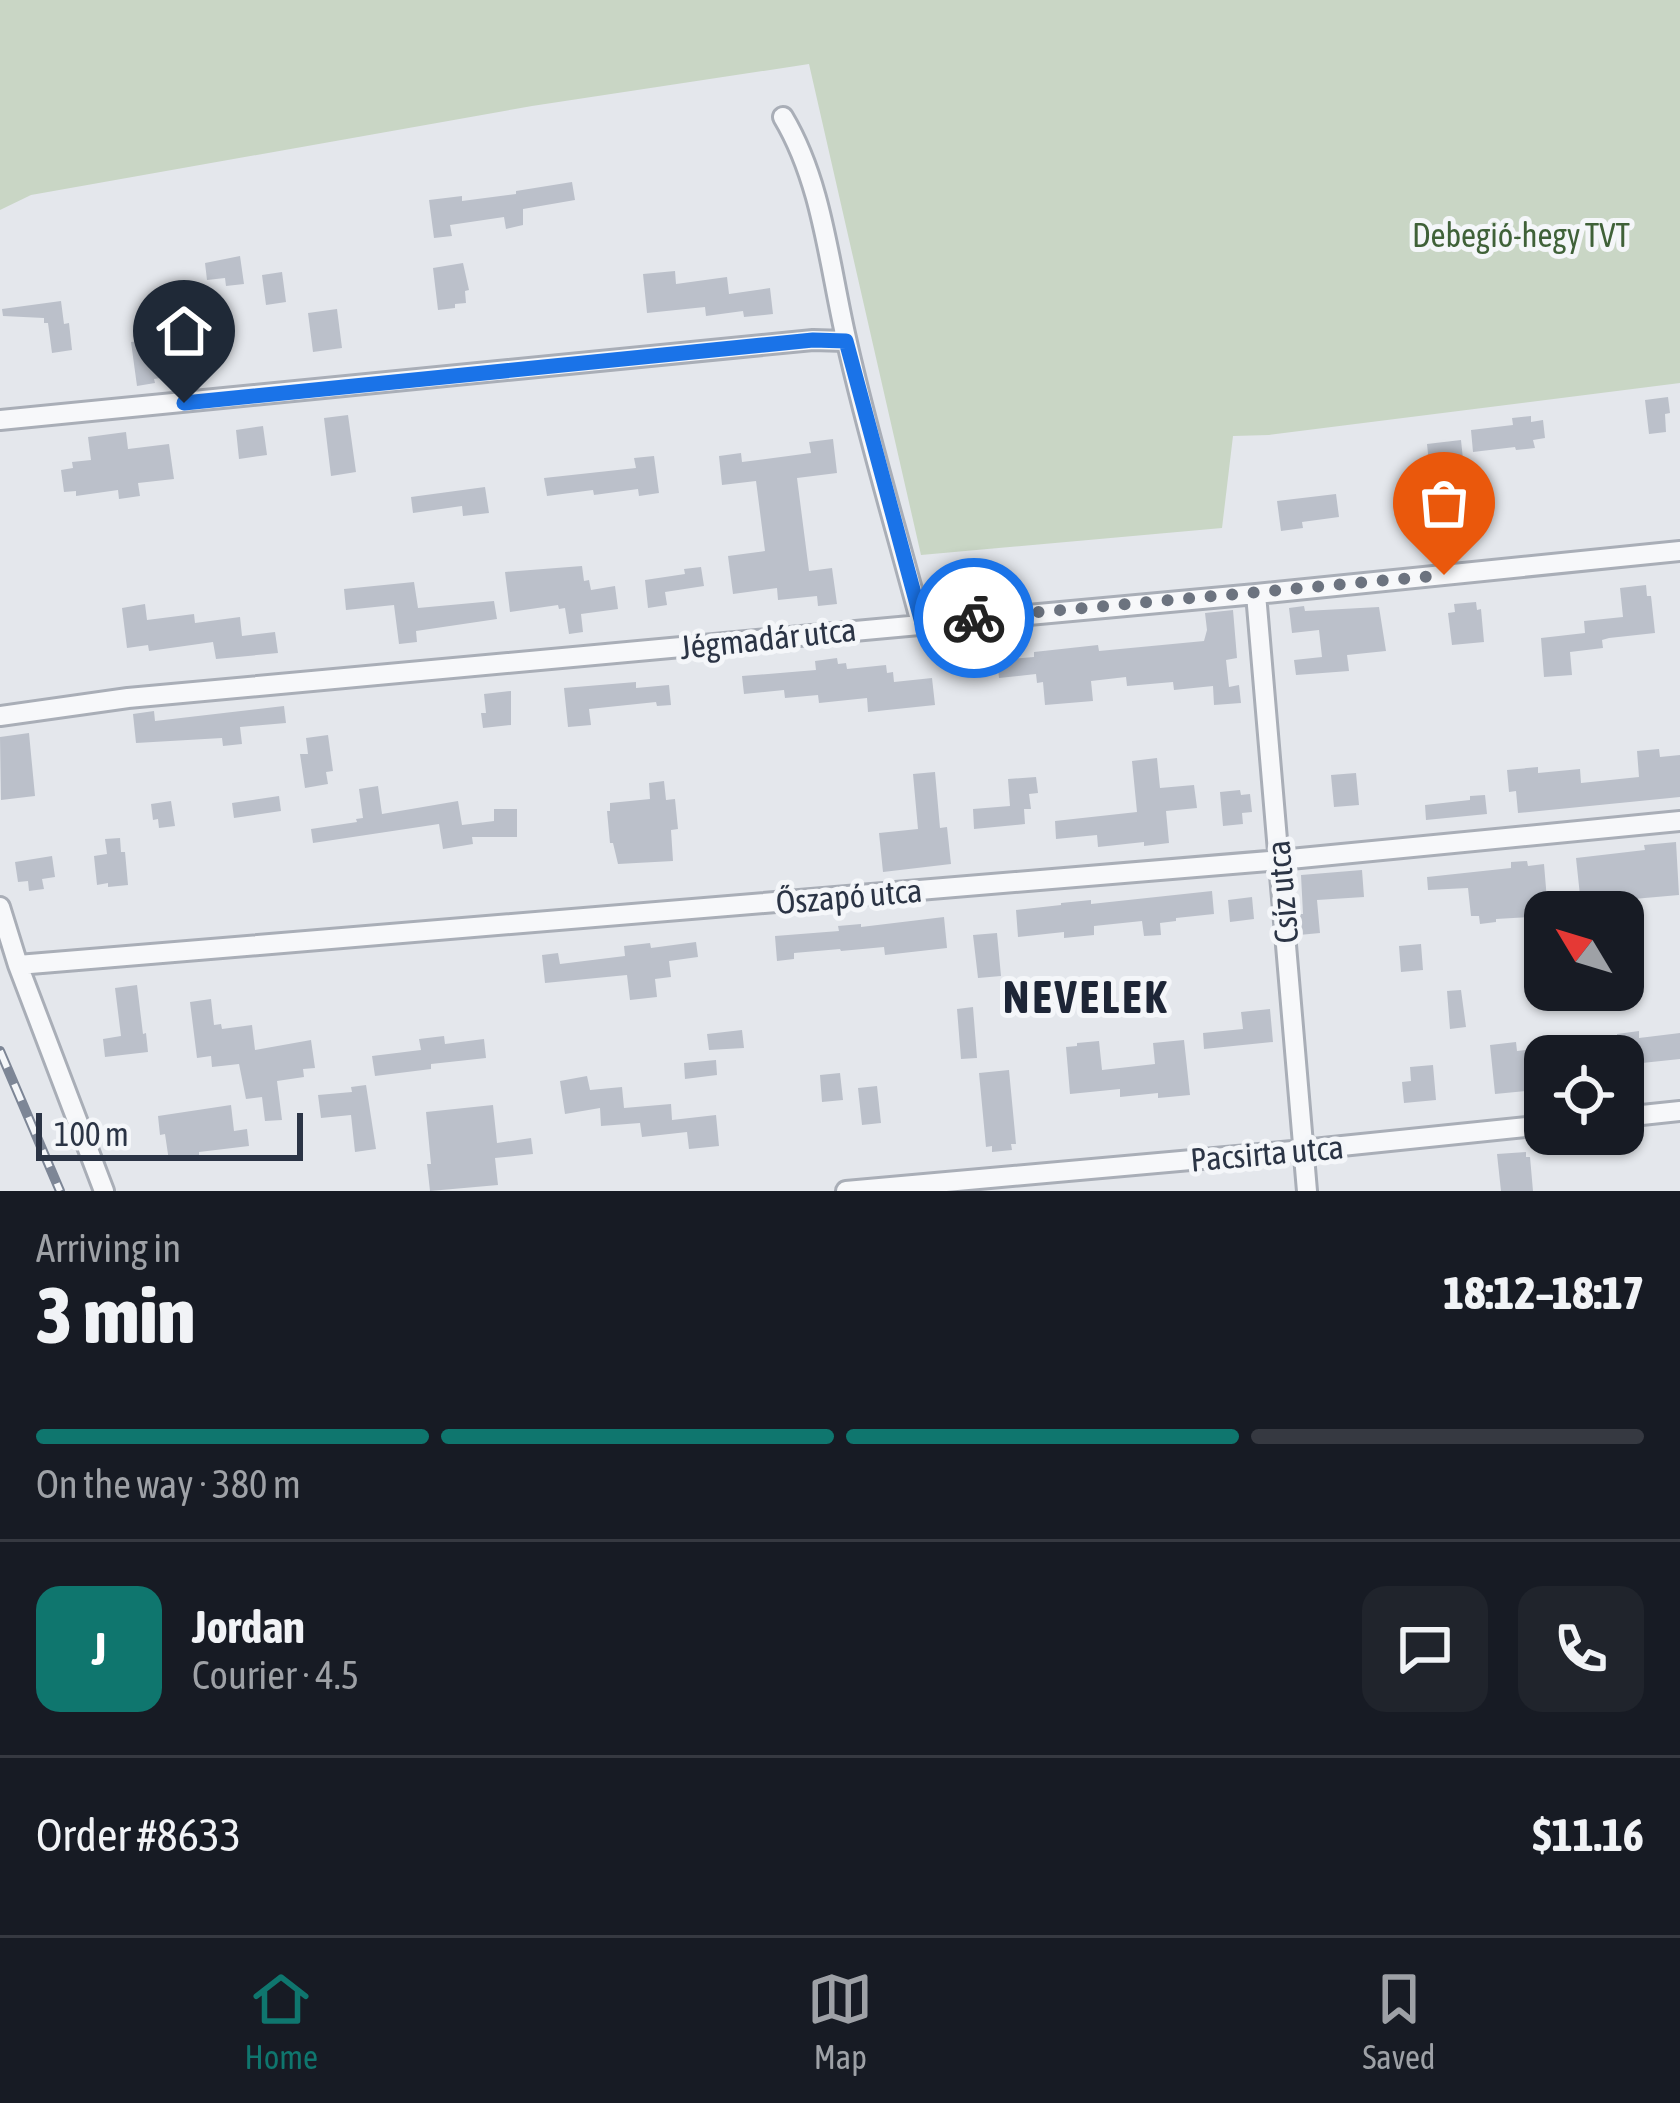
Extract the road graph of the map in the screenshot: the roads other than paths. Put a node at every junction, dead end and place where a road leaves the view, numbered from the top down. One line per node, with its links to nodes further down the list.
1 (783, 117): 2 (street)
2 (846, 341): 3 (street); 6 (street)
3 (0, 420)
4 (1680, 550): 5 (street, Jégmadár utca)
5 (1256, 594): 6 (street, Jégmadár utca); 9 (street, Csíz utca)
6 (922, 623): 7 (street, Jégmadár utca)
7 (0, 716)
8 (1680, 821): 9 (street, Őszapó utca)
9 (1280, 860): 11 (street, Őszapó utca); 15 (street, Csíz utca)
10 (0, 907): 11 (street)
11 (18, 965): 16 (street)
12 (1680, 1111): 13 (street)
13 (1644, 1115)
14 (1524, 1127): 15 (street, Pacsirta utca)
15 (1303, 1150): 17 (street, Pacsirta utca); 18 (street, Csíz utca)
16 (104, 1191)
17 (846, 1191)
18 (1307, 1191)

